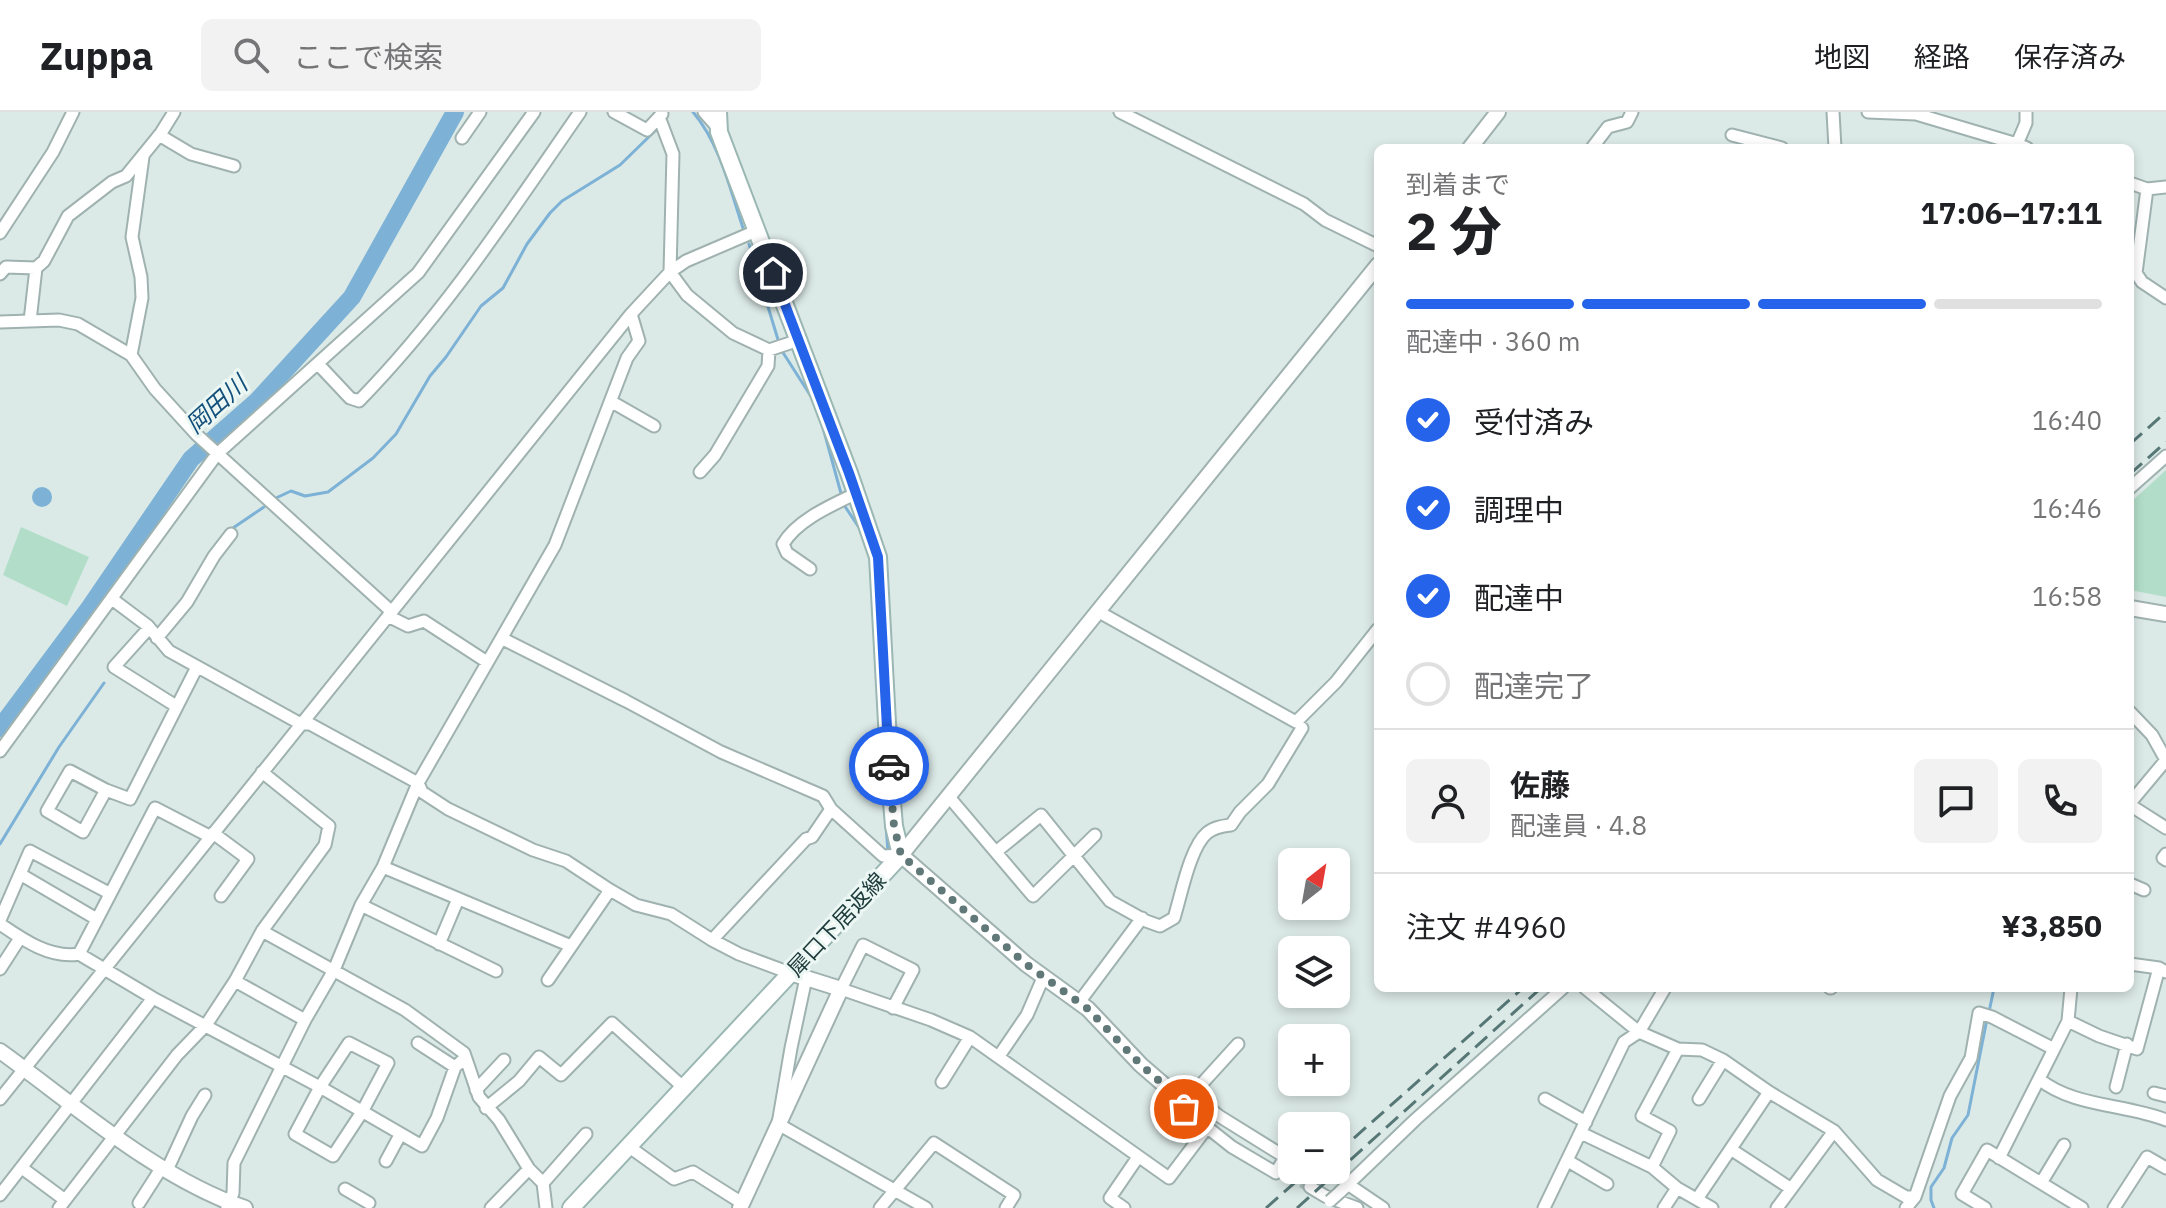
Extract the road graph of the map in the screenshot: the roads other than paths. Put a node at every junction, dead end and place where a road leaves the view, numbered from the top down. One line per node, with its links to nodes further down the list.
1 (73, 112): 31 (street)
2 (174, 112): 16 (street)
3 (480, 112): 18 (street)
4 (534, 112): 44 (street)
5 (580, 112): 44 (street)
6 (614, 112): 14 (street)
7 (704, 112): 15 (street)
8 (1120, 112): 32 (street)
9 (1498, 112): 19 (street)
10 (1632, 112): 20 (street)
11 (1868, 112): 23 (street)
12 (2026, 112): 24 (street)
13 (1831, 113): 22 (street)
14 (662, 119): 35 (street)
15 (718, 120): 30 (main road, 犀口下居返線)
16 (159, 135): 25 (street); 26 (street)
17 (1732, 135): 21 (street)
18 (462, 138)
19 (1473, 144)
20 (1595, 144)
21 (1767, 144)
22 (1835, 144)
23 (2015, 144)
24 (2022, 144)
25 (143, 156): 33 (street); 43 (street)
26 (234, 166)
27 (2134, 184): 29 (street)
28 (2166, 187): 29 (street)
29 (2147, 189): 37 (street)
30 (756, 231): 35 (street); 41 (main road, 犀口下居返線)
31 (0, 233)
32 (1374, 244)
33 (36, 268): 36 (street); 39 (street)
34 (1374, 270): 56 (street)
35 (670, 272): 38 (street); 42 (street)
36 (0, 274)
37 (2166, 298)
38 (631, 314): 45 (street); 57 (street)
39 (30, 321): 40 (street); 43 (street)
40 (0, 322)
41 (799, 340): 42 (street); 51 (main road, 犀口下居返線)
42 (769, 350): 49 (street)
43 (131, 355): 47 (street)
44 (318, 364): 47 (street)
45 (612, 402): 46 (street); 62 (street)
46 (654, 426)
47 (215, 452): 54 (street); 57 (street)
48 (2166, 456): 50 (street)
49 (700, 472)
50 (2134, 484)
51 (857, 493): 53 (street); 83 (main road, 犀口下居返線)
52 (231, 534): 61 (street)
53 (810, 569)
54 (112, 599): 59 (street); 69 (street)
55 (2134, 609): 58 (street)
56 (1099, 612): 60 (street); 74 (street)
57 (390, 614): 63 (street); 67 (street)
58 (2166, 614)
59 (149, 628): 61 (street); 65 (street)
60 (1374, 634)
61 (157, 638): 64 (street)
62 (503, 639): 63 (street); 77 (street)
63 (487, 662): 72 (street)
64 (197, 667): 65 (street); 67 (street)
65 (176, 706): 73 (street)
66 (2134, 716): 70 (street)
67 (301, 724): 71 (street); 72 (street)
68 (1302, 728): 96 (street)
69 (0, 751)
70 (2166, 760): 75 (street)
71 (262, 772): 79 (street); 98 (street)
72 (418, 783): 86 (street); 89 (street)
73 (106, 790): 73 (street)
74 (949, 797): 81 (street); 83 (street)
75 (2134, 799)
76 (2134, 807): 78 (street)
77 (831, 809): 83 (street); 100 (street)
78 (2166, 828)
79 (211, 835): 91 (street); 92 (street); 106 (street)
80 (1095, 835): 84 (street)
81 (997, 851): 84 (street); 84 (street)
82 (2166, 854): 85 (street)
83 (901, 855): 110 (main road, 犀口下居返線); 111 (street)
84 (1073, 855): 96 (street)
85 (2166, 860)
86 (383, 867): 93 (street); 94 (street)
87 (20, 874): 91 (street); 95 (street); 97 (street)
88 (2134, 886): 90 (street)
89 (610, 890): 100 (street); 102 (street)
90 (2144, 890)
91 (109, 893): 95 (street)
92 (221, 896)
93 (458, 899): 101 (street); 102 (street)
94 (361, 905): 101 (street); 107 (street)
95 (95, 918): 103 (street)
96 (1142, 918): 120 (street)
97 (0, 922): 99 (street)
98 (262, 931): 107 (street); 113 (street)
99 (20, 938): 103 (street); 105 (street)
100 (712, 940): 110 (street)
101 (439, 944): 109 (street)
102 (571, 946): 112 (street)
103 (79, 954): 106 (street)
104 (2134, 965): 108 (street)
105 (0, 969)
106 (103, 969): 119 (street); 139 (street)
107 (334, 970): 122 (street); 134 (street)
108 (2162, 970): 129 (street)
109 (496, 971)
110 (798, 975): 114 (street); 143 (main road, 犀口下居返線); 156 (street)
111 (1043, 978): 120 (street); 133 (street)
112 (548, 980)
113 (235, 981): 122 (street); 124 (street)
114 (841, 989): 121 (street); 121 (street); 156 (street)
115 (1559, 992): 180 (street)
116 (1590, 992): 125 (street)
117 (1663, 992): 125 (street)
118 (2071, 992): 123 (street)
119 (153, 998): 124 (street); 152 (street)
120 (1080, 1001): 149 (street)
121 (893, 1008): 126 (street)
122 (305, 1020): 137 (street)
123 (2068, 1021): 129 (street); 131 (street)
124 (206, 1025): 137 (street); 161 (street)
125 (1639, 1032): 130 (street); 157 (street)
126 (970, 1037): 133 (street); 141 (street)
127 (418, 1043): 138 (street)
128 (1238, 1044): 149 (street)
129 (2127, 1044): 144 (street)
130 (1678, 1049): 136 (street); 171 (street)
131 (2054, 1049): 140 (street); 186 (street)
132 (0, 1051): 139 (street)
133 (999, 1056): 166 (street)
134 (465, 1058): 138 (street); 145 (street)
135 (504, 1060): 145 (street)
136 (1723, 1060): 146 (street); 151 (street)
137 (281, 1067): 142 (street); 193 (street)
138 (455, 1067): 162 (street)
139 (25, 1069): 147 (street); 152 (street)
140 (2039, 1079): 155 (street); 167 (street)
141 (942, 1082)
142 (320, 1087): 154 (street); 154 (street); 154 (street)
143 (683, 1087): 153 (street); 164 (main road, 犀口下居返線)
144 (2116, 1087)
145 (476, 1090): 153 (street)
146 (1769, 1092): 159 (street); 165 (street)
147 (2, 1095)
148 (205, 1095): 174 (street)
149 (1188, 1098): 158 (street); 158 (street); 170 (street)
150 (1545, 1099): 157 (street)
151 (1699, 1099)
152 (72, 1103): 161 (street); 172 (street)
153 (486, 1108): 175 (street)
154 (362, 1112): 162 (street)
155 (2166, 1120)
156 (778, 1124): 184 (street); 191 (street)
157 (1583, 1128): 169 (street); 171 (street)
158 (1206, 1129): 166 (street)
159 (1834, 1131): 182 (street); 186 (street)
160 (586, 1134): 176 (street)
161 (116, 1135): 174 (street); 190 (street)
162 (400, 1135): 168 (street)
163 (2064, 1145): 177 (street)
164 (628, 1146): 191 (street); 196 (main road, 犀口下居返線)
165 (1732, 1150): 182 (street); 187 (street)
166 (1138, 1157): 200 (street)
167 (1999, 1158): 177 (street); 208 (street)
168 (386, 1161)
169 (1568, 1161): 178 (street); 203 (street)
170 (1273, 1166)
171 (1652, 1167): 181 (street)
172 (22, 1168): 185 (street); 190 (street)
173 (2166, 1168): 210 (street)
174 (164, 1169): 189 (street); 193 (street)
175 (529, 1169): 176 (street); 194 (street)
176 (543, 1183): 195 (street)
177 (2041, 1183): 209 (street)
178 (1607, 1184)
179 (1310, 1187): 201 (street)
180 (1345, 1188): 192 (street, bridge); 202 (street)
181 (1677, 1188): 187 (street); 204 (street)
182 (1790, 1188): 206 (street)
183 (345, 1189): 188 (street)
184 (894, 1191): 197 (street); 198 (street); 199 (street)
185 (0, 1195)
186 (1915, 1197): 207 (street)
187 (1697, 1199): 205 (street)
188 (370, 1201)
189 (139, 1203)
190 (62, 1204)
191 (741, 1205)
192 (1330, 1205)
193 (234, 1206)
194 (491, 1208)
195 (546, 1208)
196 (571, 1208)
197 (880, 1208)
198 (926, 1208)
199 (1006, 1208)
200 (1124, 1208)
201 (1357, 1208)
202 (1383, 1208)
203 (1544, 1208)
204 (1664, 1208)
205 (1712, 1208)
206 (1777, 1208)
207 (1906, 1208)
208 (1985, 1208)
209 (2082, 1208)
210 (2114, 1208)

